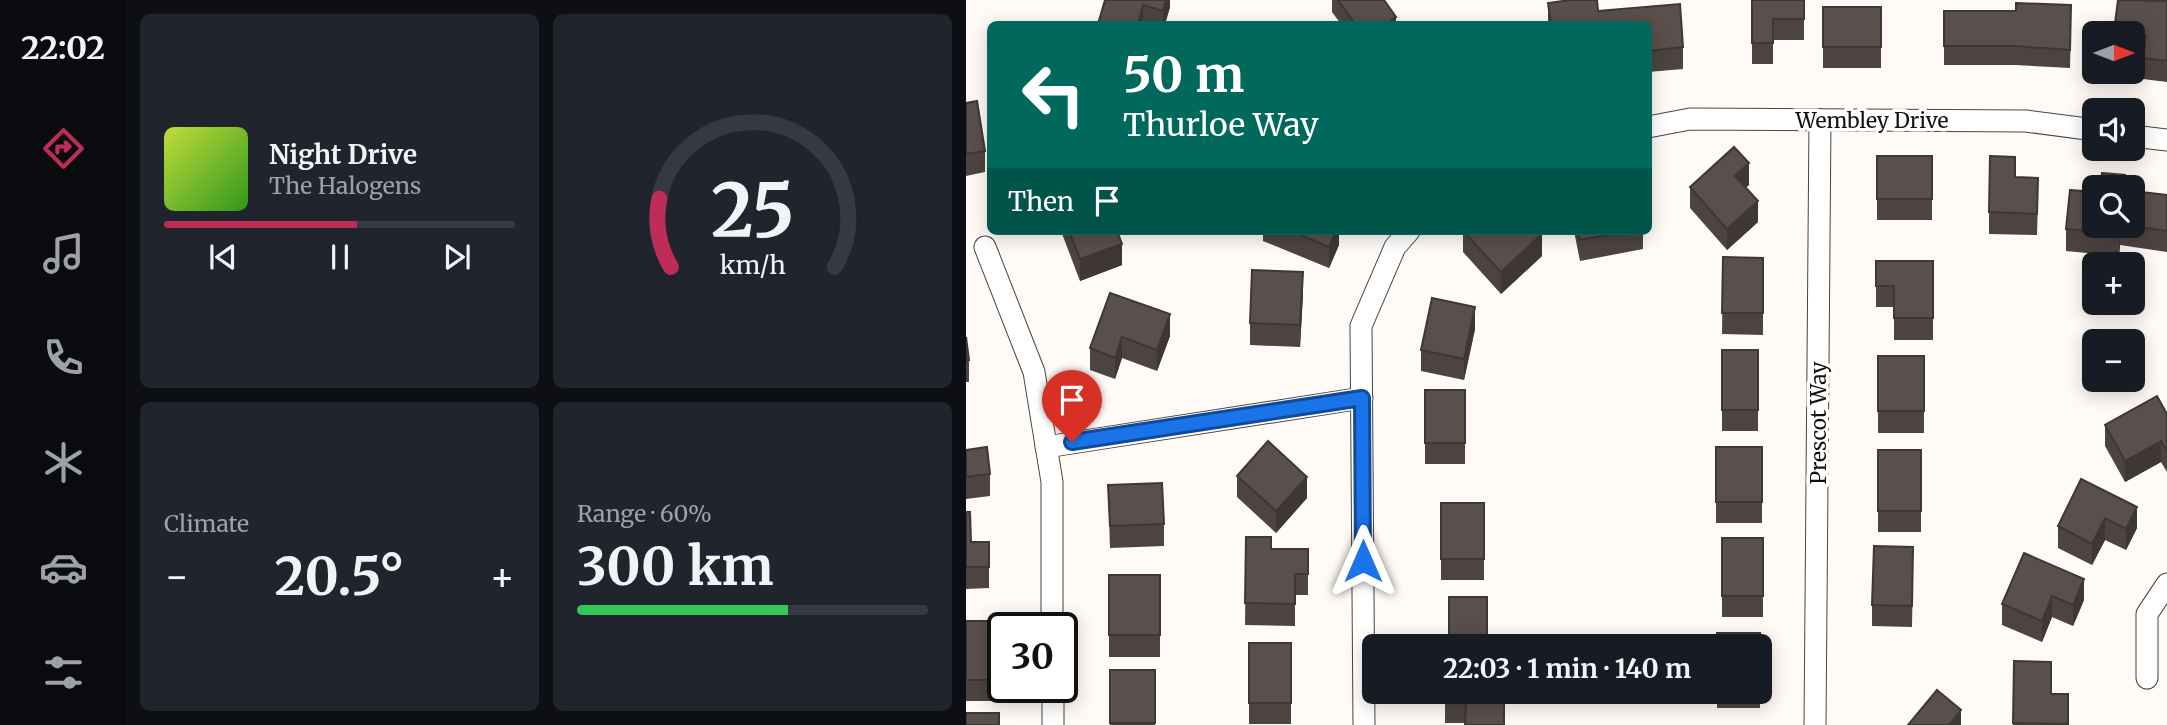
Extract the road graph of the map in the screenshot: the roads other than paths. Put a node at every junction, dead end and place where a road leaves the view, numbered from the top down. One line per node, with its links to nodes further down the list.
1 (1820, 120): 2 (street, Wembley Drive); 3 (street, Wembley Drive); 16 (street, Prescot Way)
2 (1652, 126)
3 (2082, 128)
4 (2145, 137): 5 (street)
5 (2167, 140)
6 (1406, 235): 8 (street)
7 (985, 247): 9 (street)
8 (1362, 398): 9 (street); 15 (street)
9 (1046, 447): 11 (street)
10 (2167, 584): 12 (street)
11 (1052, 612)
12 (2147, 678)
13 (1053, 703): 14 (street)
14 (1053, 725)
15 (1364, 725)
16 (1815, 725)

